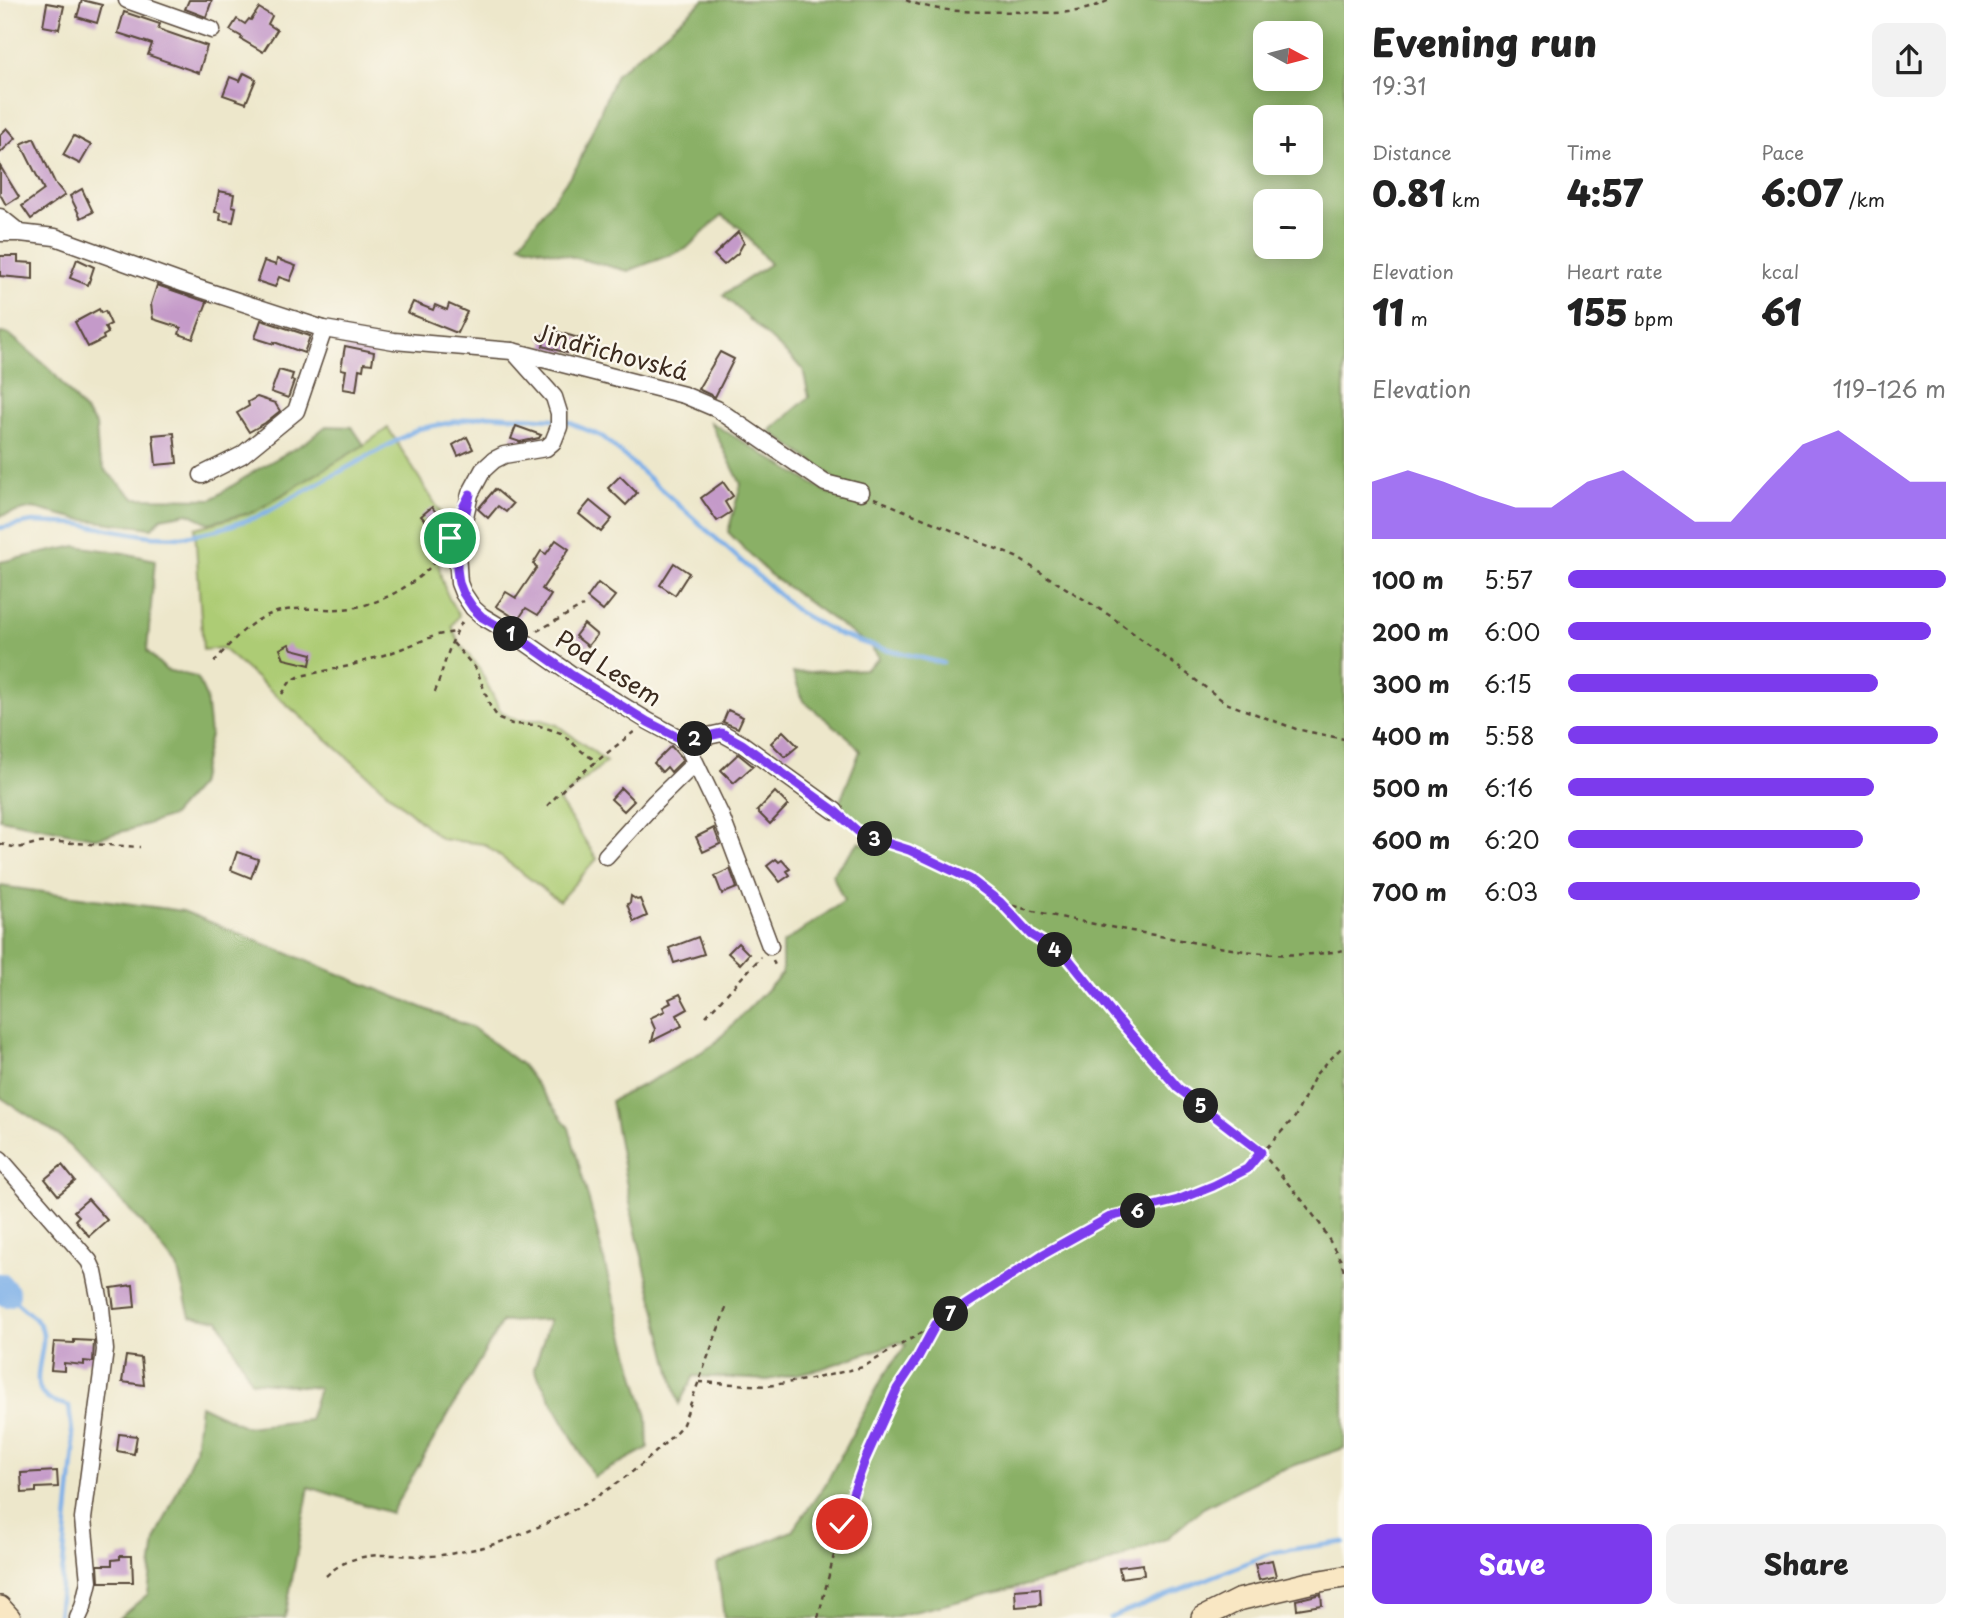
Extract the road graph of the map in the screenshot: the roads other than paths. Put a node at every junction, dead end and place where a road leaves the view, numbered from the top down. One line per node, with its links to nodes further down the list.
1 (127, 0): 2 (street)
2 (212, 30)
3 (0, 217): 5 (street)
4 (0, 233): 5 (street, Jindřichovská)
5 (20, 233): 6 (street, Jindřichovská)
6 (324, 329): 7 (street, Jindřichovská); 8 (street)
7 (512, 351): 9 (street, Jindřichovská); 10 (street, Pod Lesem)
8 (202, 475)
9 (861, 492)
10 (685, 741): 11 (street); 12 (street)
11 (694, 764): 13 (street); 14 (street)
12 (835, 811)
13 (606, 856)
14 (770, 946)
15 (0, 1159): 19 (street)
16 (1344, 1577): 20 (street)
17 (0, 1607): 18 (street)
18 (10, 1618)
19 (78, 1618)
20 (1202, 1618)

